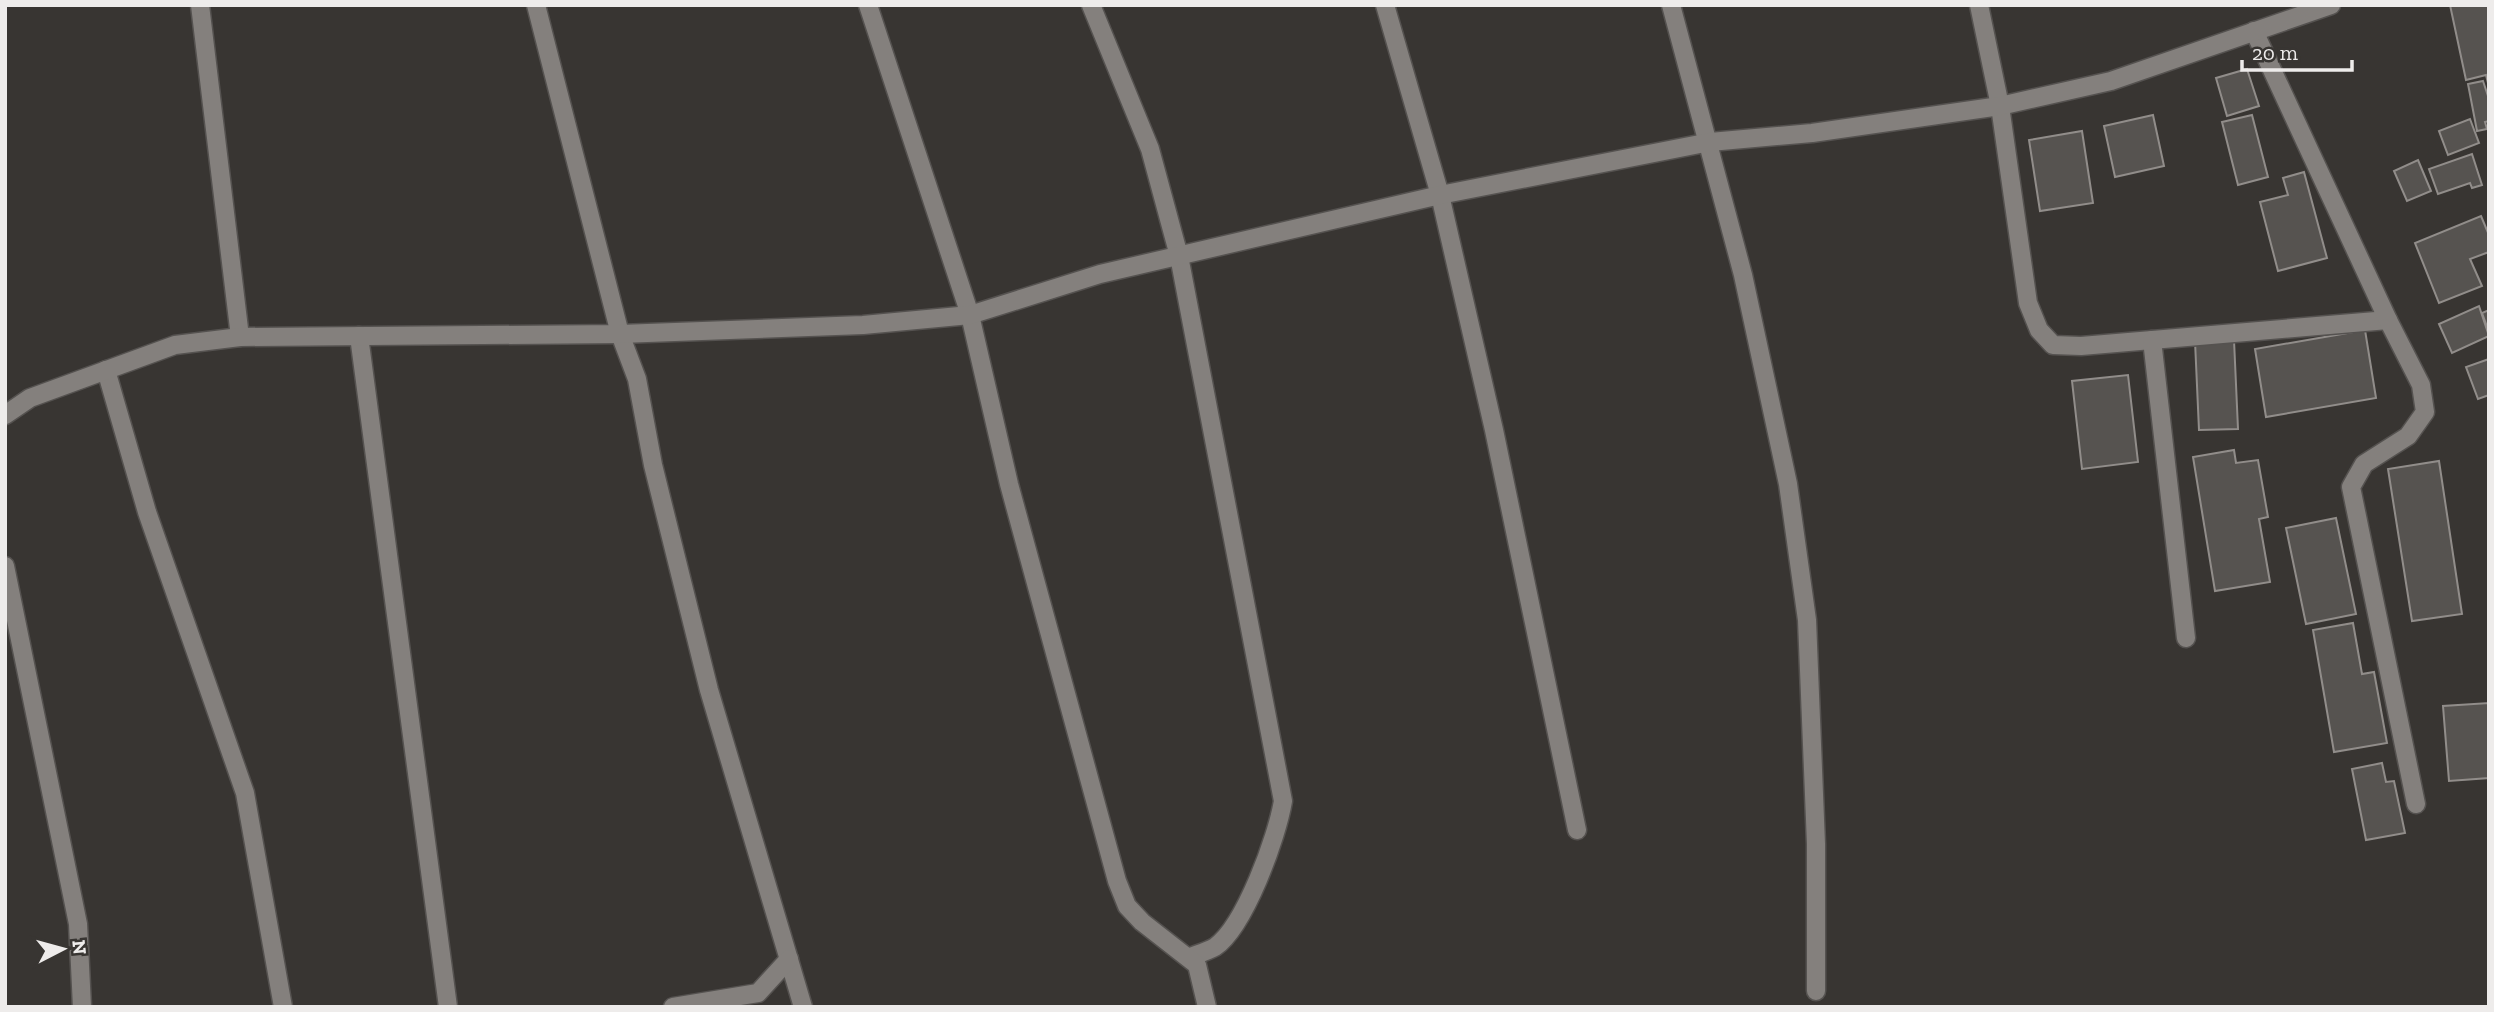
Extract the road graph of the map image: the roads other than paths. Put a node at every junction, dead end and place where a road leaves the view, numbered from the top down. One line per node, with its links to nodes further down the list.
1 (200, 5): 18 (street)
2 (536, 5): 16 (street)
3 (868, 5): 14 (street)
4 (1091, 5): 13 (street)
5 (1385, 5): 12 (street)
6 (1671, 5): 11 (street)
7 (1979, 5): 10 (street)
8 (2331, 5): 9 (street)
9 (2254, 31): 10 (street); 15 (street)
10 (2000, 106): 11 (street); 19 (street)
11 (1710, 142): 12 (street); 28 (street)
12 (1440, 195): 13 (street); 25 (street)
13 (1179, 256): 14 (street); 26 (street)
14 (970, 315): 16 (street); 26 (street)
15 (2388, 320): 19 (street); 24 (street)
16 (620, 334): 17 (street); 27 (street)
17 (359, 336): 18 (street); 32 (street)
18 (240, 337): 20 (street)
19 (2152, 340): 23 (street)
20 (106, 370): 21 (street); 31 (street)
21 (5, 415)
22 (5, 566): 30 (street)
23 (2186, 638)
24 (2416, 804)
25 (1577, 830)
26 (1190, 957): 34 (street)
27 (789, 959): 29 (street); 33 (street)
28 (1816, 990)
29 (801, 1001)
30 (82, 1007)
31 (282, 1007)
32 (448, 1007)
33 (673, 1007)
34 (1207, 1007)

